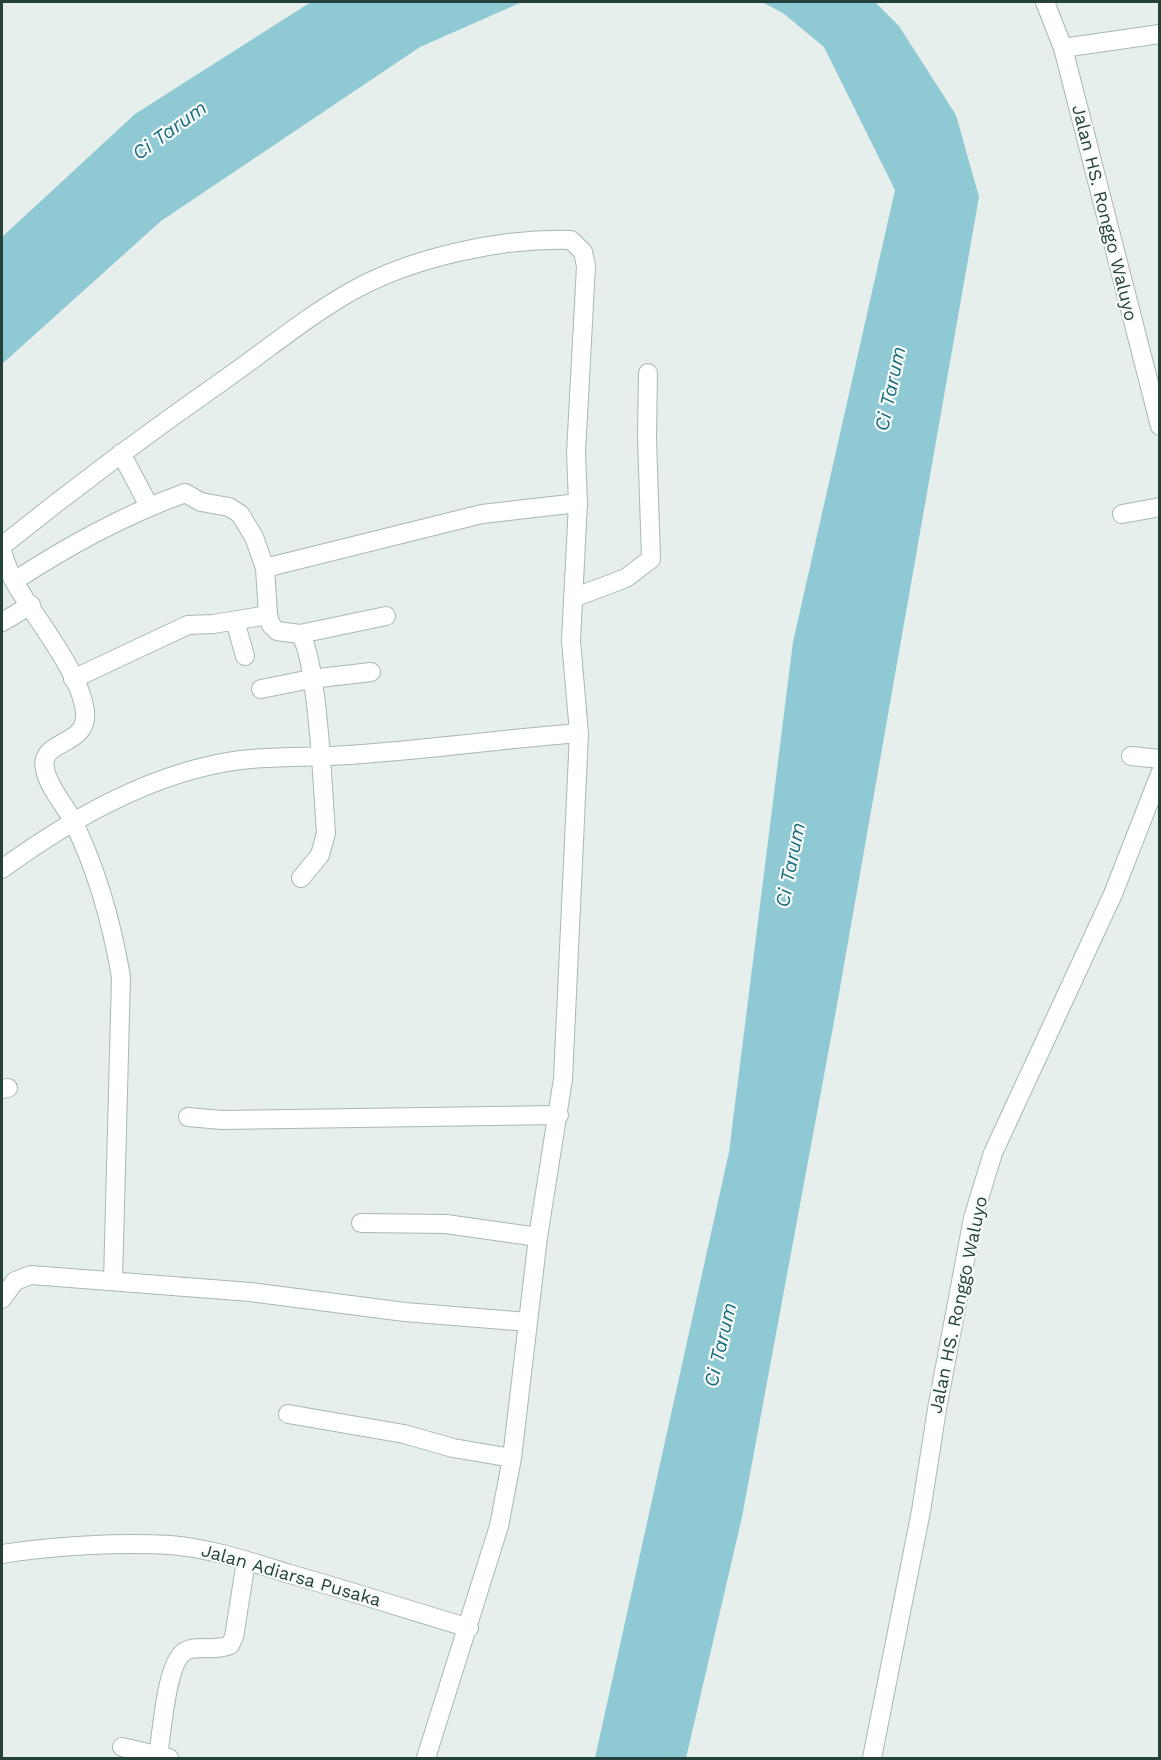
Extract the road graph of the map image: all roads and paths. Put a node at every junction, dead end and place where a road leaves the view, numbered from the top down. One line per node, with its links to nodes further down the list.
1 (1045, 2): 3 (street, Jalan HS. Ronggo Waluyo)
2 (1160, 34): 3 (street)
3 (1063, 48): 5 (street, Jalan HS. Ronggo Waluyo)
4 (648, 373): 15 (street)
5 (1160, 426)
6 (121, 453): 7 (street); 8 (street); 11 (street)
7 (578, 503): 13 (street); 15 (street)
8 (149, 506): 13 (street); 14 (street)
9 (1160, 507): 10 (street)
10 (1122, 514)
11 (2, 546)
12 (2, 551): 14 (street)
13 (265, 568): 17 (street)
14 (14, 581): 16 (street)
15 (573, 598): 27 (street)
16 (30, 605): 20 (street); 25 (street)
17 (268, 615): 19 (street); 21 (street)
18 (386, 616): 21 (street)
19 (235, 621): 22 (street); 25 (street)
20 (2, 622)
21 (300, 634): 24 (street)
22 (245, 656)
23 (371, 672): 24 (street)
24 (311, 679): 26 (street); 28 (street)
25 (73, 680): 32 (street)
26 (261, 689)
27 (579, 733): 28 (street); 35 (street)
28 (320, 756): 32 (street); 34 (street)
29 (1131, 756): 30 (street)
30 (1160, 759)
31 (1160, 774): 50 (street, Jalan HS. Ronggo Waluyo)
32 (73, 822): 33 (street); 39 (street)
33 (2, 869)
34 (301, 878)
35 (558, 1115): 36 (street); 38 (street)
36 (188, 1117)
37 (361, 1222): 38 (street)
38 (538, 1237): 41 (street)
39 (113, 1281): 40 (street); 41 (street)
40 (2, 1299)
41 (528, 1322): 43 (street)
42 (288, 1414): 43 (street)
43 (512, 1458): 46 (street)
44 (2, 1554): 45 (street, Jalan Adiarsa Pusaka)
45 (246, 1561): 46 (street, Jalan Adiarsa Pusaka); 48 (street)
46 (469, 1628): 49 (street)
47 (122, 1747): 48 (street)
48 (163, 1757)
49 (426, 1758)
50 (872, 1758)

